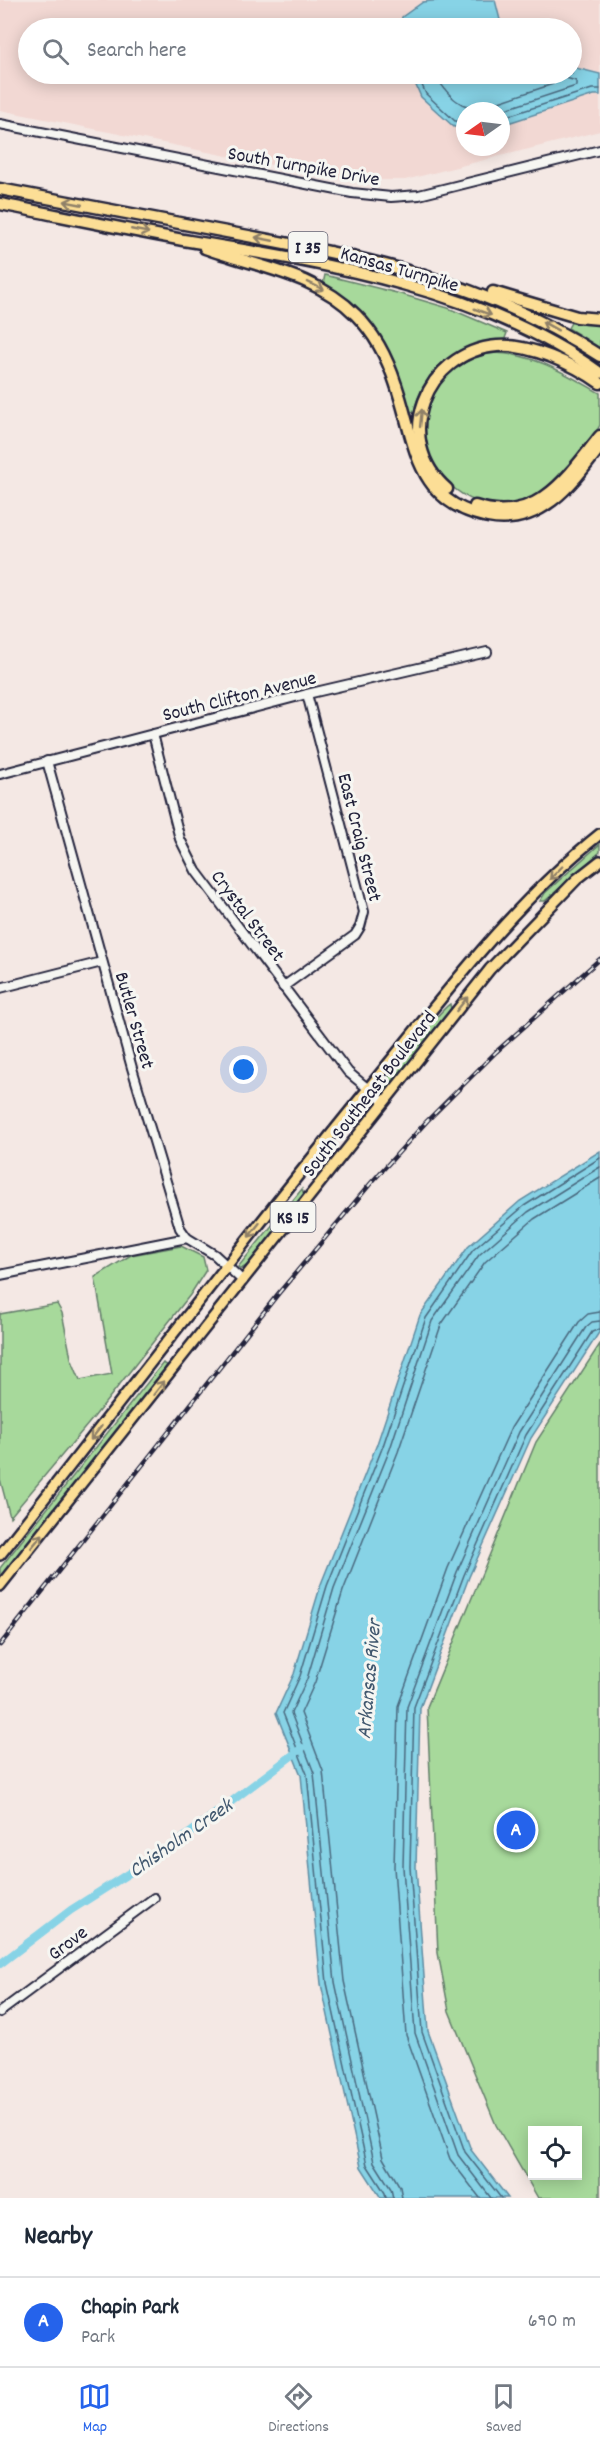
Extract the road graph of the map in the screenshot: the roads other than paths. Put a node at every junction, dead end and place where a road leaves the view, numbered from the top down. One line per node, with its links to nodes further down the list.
1 (0, 124): 2 (street, South Turnpike Drive)
2 (600, 150)
3 (0, 189): 6 (highway, Kansas Turnpike / I 35, one-way to 3)
4 (0, 204): 5 (highway, Kansas Turnpike / I 35, one-way to 5)
5 (182, 239): 9 (highway, Kansas Turnpike / I 35, one-way to 9); 12 (highway, one-way to 12)
6 (404, 269): 7 (highway); 8 (highway, Kansas Turnpike / I 35, one-way to 6)
7 (600, 319)
8 (600, 356)
9 (600, 373)
10 (600, 383): 11 (highway, one-way to 10)
11 (600, 436)
12 (600, 447)
13 (487, 652): 14 (street, South Clifton Avenue)
14 (307, 694): 15 (street, South Clifton Avenue); 21 (street, East Craig Street)
15 (153, 734): 16 (street, South Clifton Avenue); 21 (street, Crystal Street)
16 (47, 761): 17 (street, South Clifton Avenue); 20 (street, Butler Street)
17 (0, 774)
18 (600, 834): 23 (main road, South Southeast Boulevard / KS 15, one-way to 23)
19 (600, 861): 24 (main road, South Southeast Boulevard / KS 15, one-way to 19)
20 (102, 962): 22 (street); 25 (street, Butler Street)
21 (283, 987): 23 (street, Crystal Street)
22 (0, 988)
23 (367, 1090): 24 (street, Crystal Street); 26 (main road, South Southeast Boulevard / KS 15, one-way to 26)
24 (384, 1102): 28 (main road, South Southeast Boulevard / KS 15)
25 (187, 1238): 26 (street); 27 (street)
26 (226, 1266): 28 (street); 29 (main road, South Southeast Boulevard / KS 15, one-way to 29)
27 (0, 1275)
28 (243, 1281): 30 (main road, South Southeast Boulevard / KS 15, one-way to 28)
29 (0, 1555)
30 (0, 1586)
31 (154, 1898): 32 (street, Grove)
32 (0, 2012)

